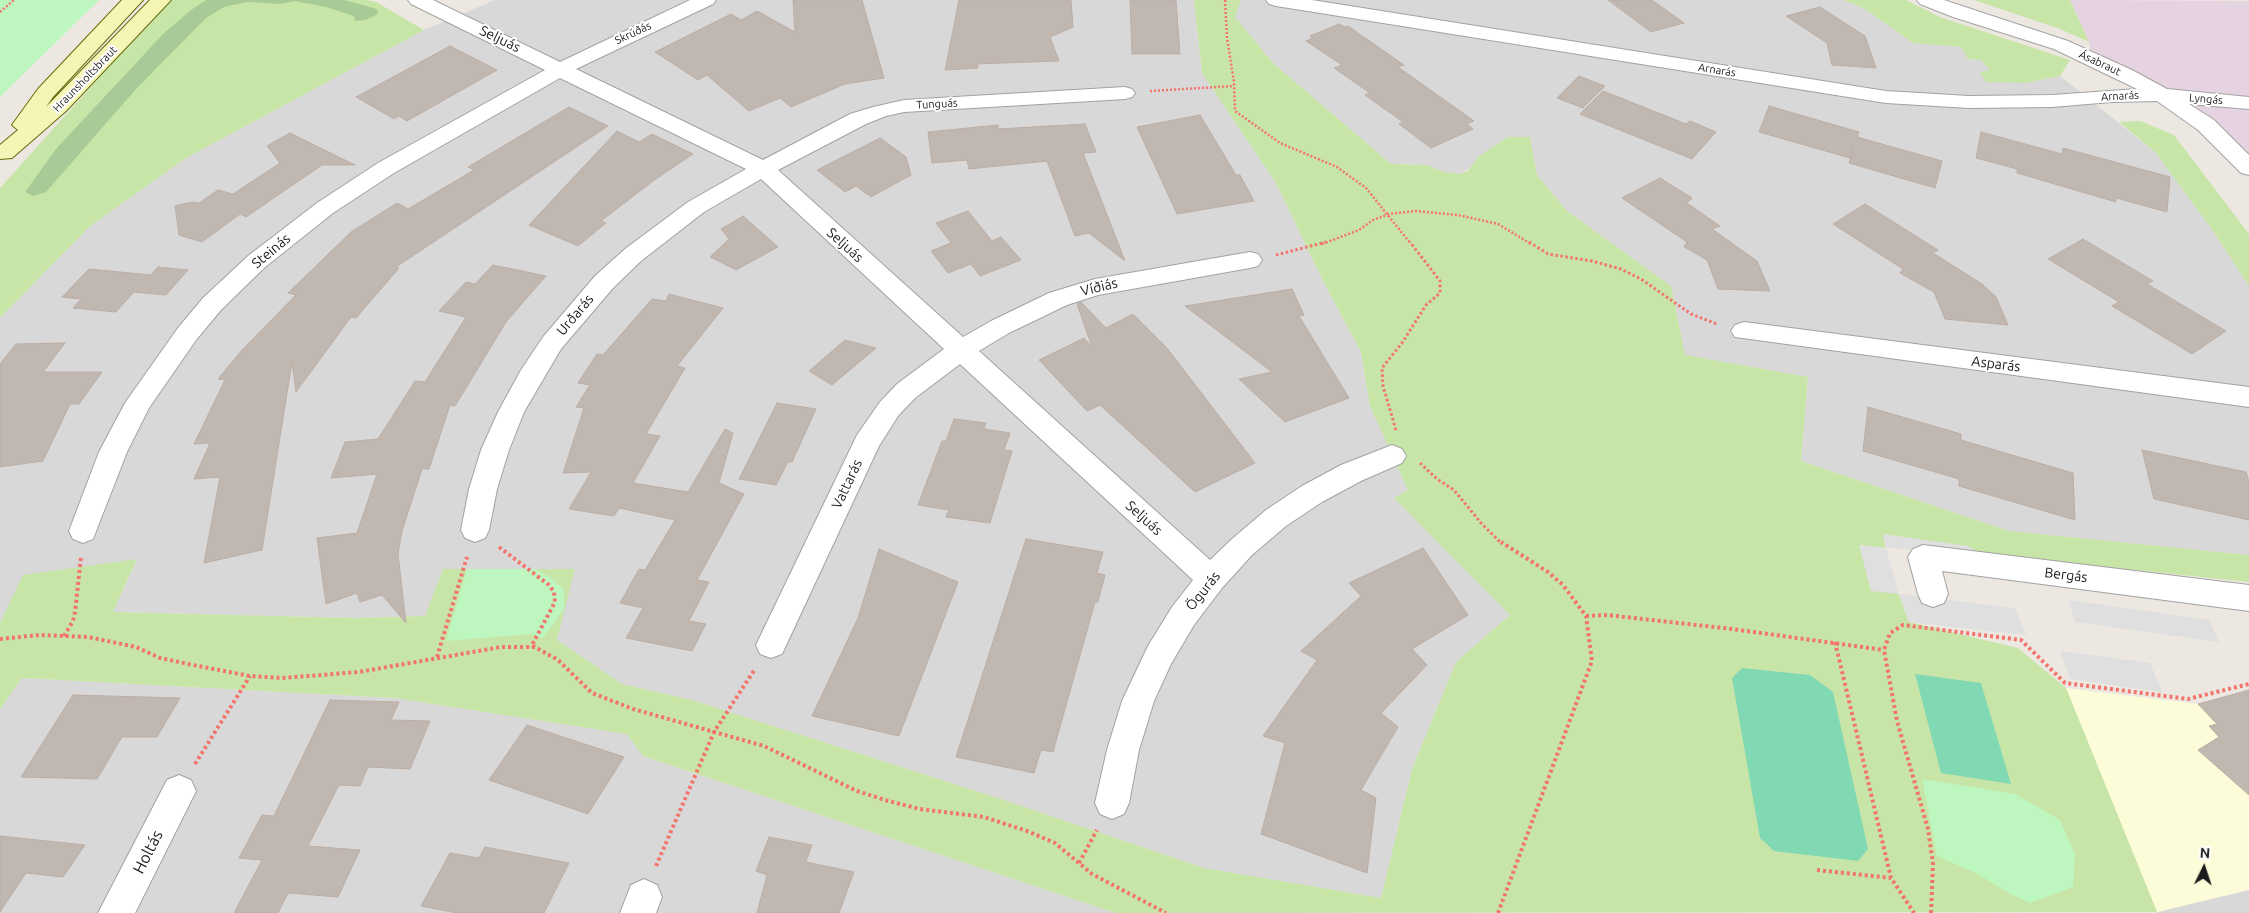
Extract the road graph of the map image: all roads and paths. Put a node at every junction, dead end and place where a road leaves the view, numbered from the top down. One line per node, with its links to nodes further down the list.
1 (14, 0): 9 (path)
2 (133, 0): 15 (street, Hraunsholtsbraut)
3 (161, 0): 15 (street, Hraunsholtsbraut)
4 (418, 0): 10 (street, Seljuás)
5 (706, 0): 10 (street, Skrúðás)
6 (1225, 0): 11 (path)
7 (1276, 0): 13 (street, Arnarás)
8 (1927, 0): 13 (street, Ásabraut)
9 (0, 12)
10 (561, 69): 17 (street, Seljuás); 25 (street, Steinás)
11 (1234, 86): 12 (path); 18 (path)
12 (1125, 93): 17 (street, Tunguás)
13 (2162, 95): 14 (street, Lyngás); 16 (street, Ásabraut)
14 (2249, 103)
15 (2, 156)
16 (2249, 168)
17 (763, 169): 21 (street, Seljuás); 24 (street, Urðarás)
18 (1390, 214): 19 (path); 20 (path); 23 (path)
19 (1250, 260): 21 (street, Víðiás)
20 (1744, 331): 22 (street, Asparás)
21 (961, 350): 26 (street, Seljuás); 33 (street, Vattarás)
22 (2249, 397)
23 (1402, 450): 26 (street, Ögurás); 29 (path)
24 (475, 530): 34 (path); 36 (path)
25 (84, 532): 30 (path)
26 (1211, 579): 41 (street, Ögurás)
27 (1933, 594): 28 (street, Bergás)
28 (2249, 598)
29 (1586, 616): 32 (path); 47 (path)
30 (64, 636): 31 (path); 37 (path)
31 (0, 639)
32 (1835, 642): 35 (path); 43 (path)
33 (771, 645): 39 (path)
34 (531, 647): 36 (path); 39 (path)
35 (1884, 650): 38 (path); 49 (path)
36 (437, 657): 37 (path)
37 (250, 676): 40 (path)
38 (2249, 684)
39 (714, 732): 44 (path); 46 (path)
40 (179, 791): 45 (street, Holtás)
41 (1112, 803)
42 (1817, 870): 43 (path)
43 (1891, 878): 48 (path)
44 (641, 905)
45 (116, 913)
46 (1166, 913)
47 (1498, 913)
48 (1914, 913)
49 (1931, 913)

